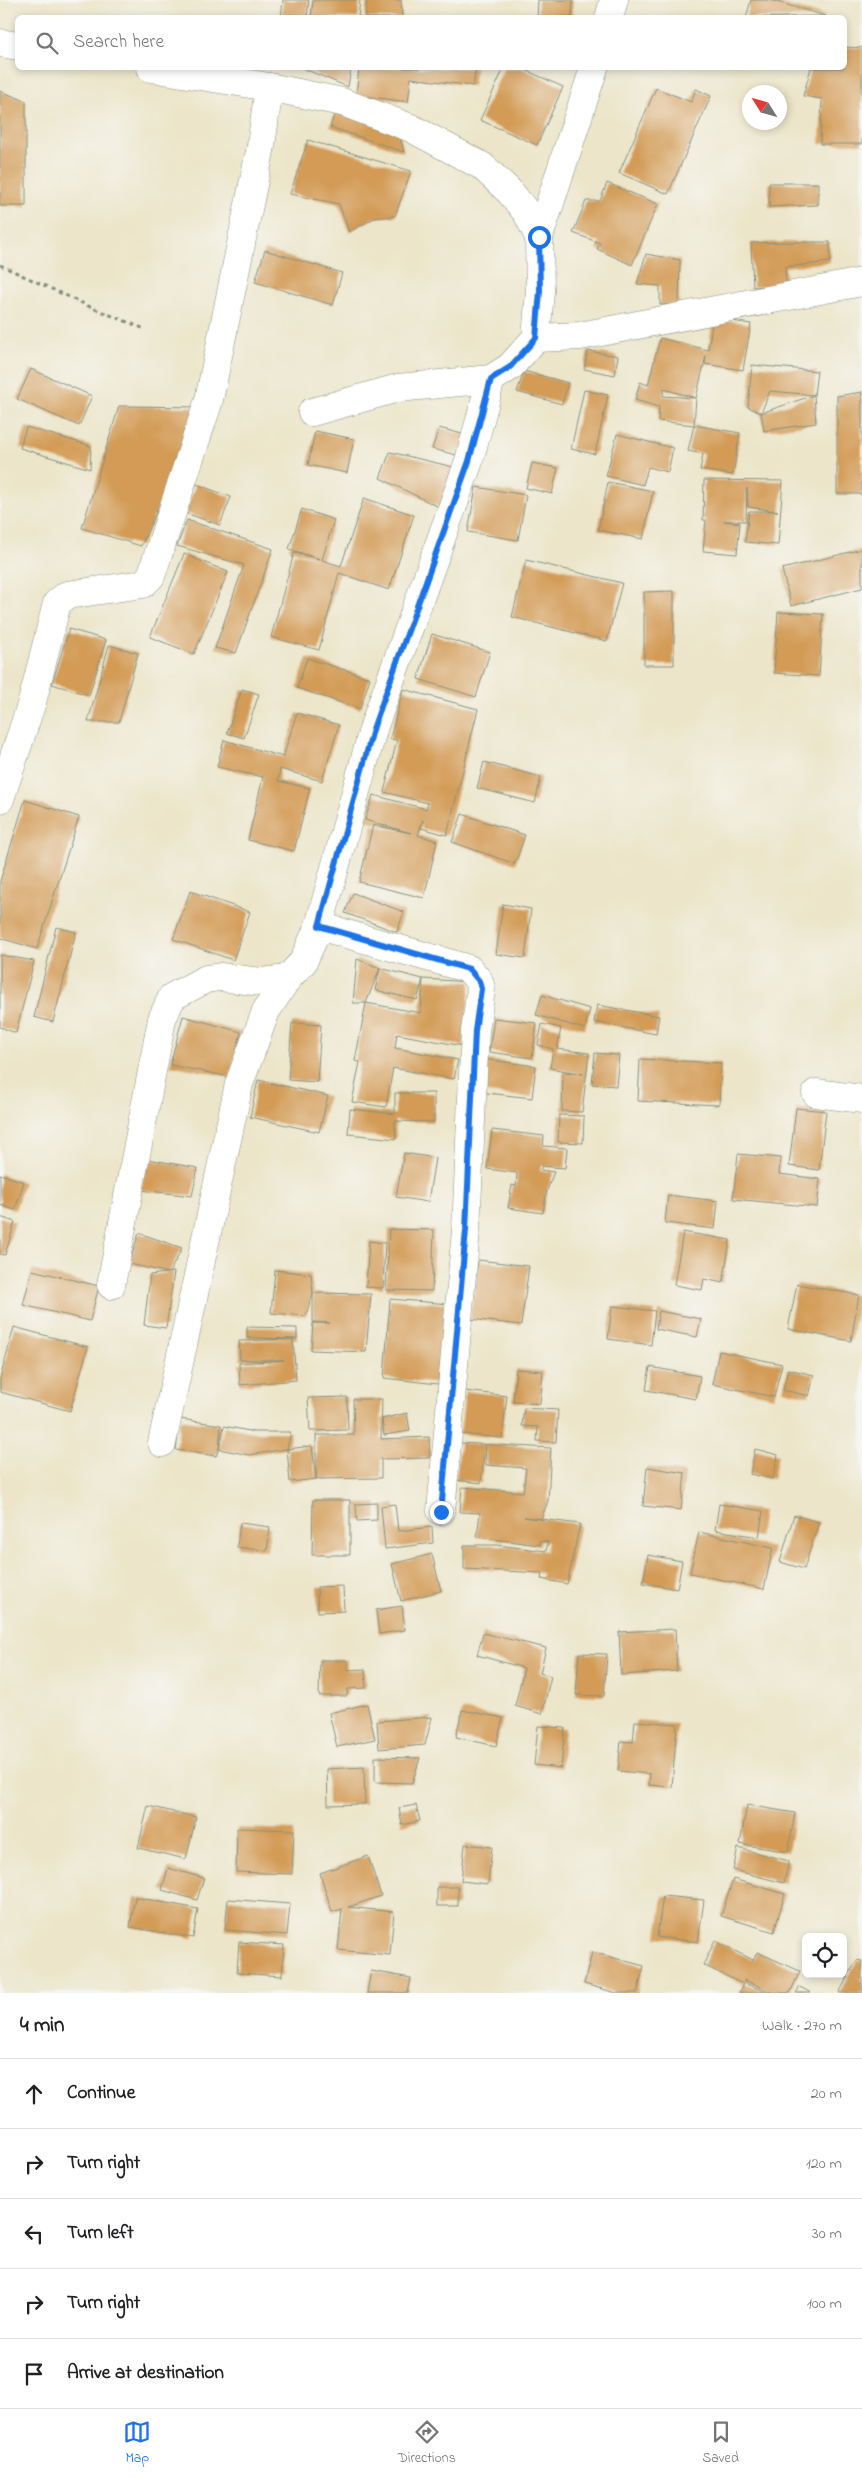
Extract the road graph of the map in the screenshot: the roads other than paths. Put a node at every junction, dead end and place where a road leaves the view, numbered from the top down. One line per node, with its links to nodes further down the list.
1 (614, 0): 2 (street)
2 (610, 15)
3 (0, 42): 4 (street)
4 (15, 45)
5 (163, 70): 7 (street)
6 (593, 70): 8 (street)
7 (268, 87): 8 (street); 13 (street)
8 (539, 237): 10 (street)
9 (862, 282): 10 (street)
10 (536, 338): 11 (street)
11 (491, 379): 12 (street); 14 (street)
12 (312, 412)
13 (0, 799)
14 (319, 926): 15 (street); 20 (street)
15 (287, 979): 18 (street); 19 (street)
16 (816, 1092): 17 (street)
17 (862, 1099)
18 (111, 1285)
19 (162, 1443)
20 (441, 1512)

